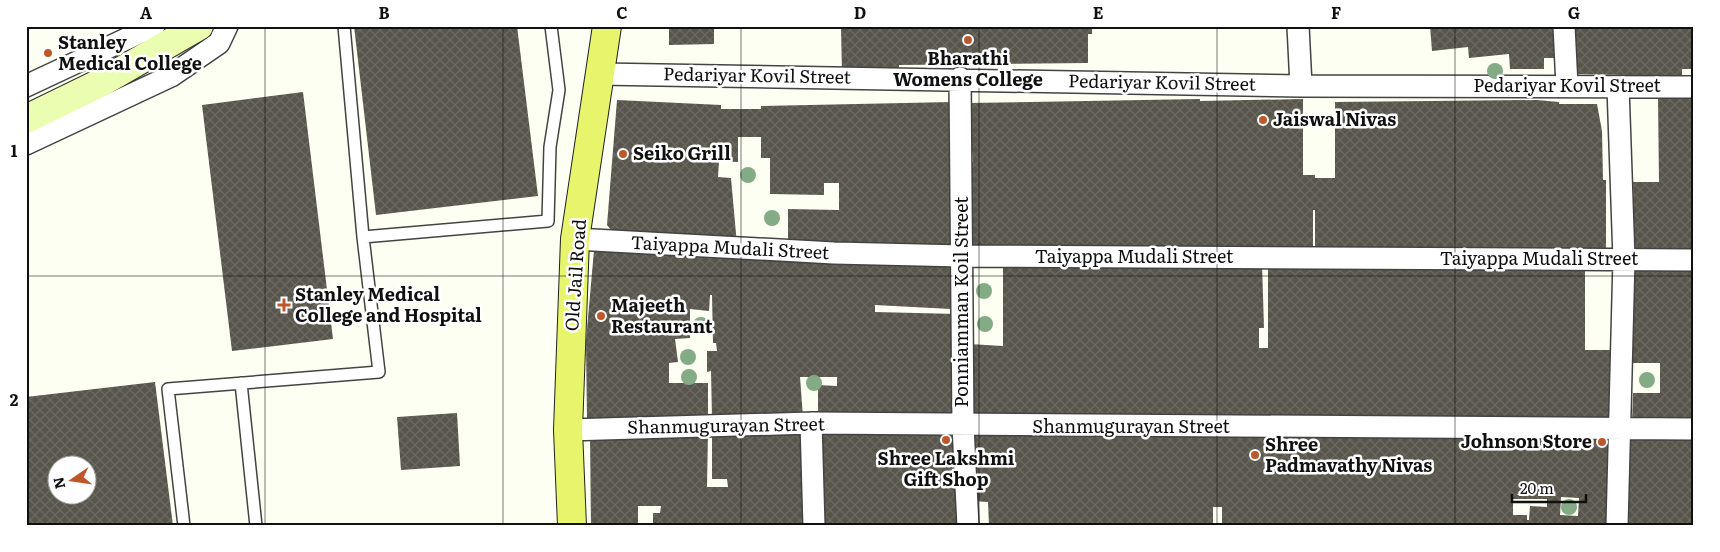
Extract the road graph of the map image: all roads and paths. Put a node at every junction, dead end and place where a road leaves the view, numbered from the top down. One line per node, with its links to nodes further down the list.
1 (154, 26): 11 (street)
2 (199, 26): 16 (street)
3 (227, 26): 17 (street)
4 (344, 26): 18 (lane)
5 (551, 26): 18 (lane)
6 (607, 26): 9 (main road, Old Jail Road)
7 (1298, 26): 12 (street)
8 (1564, 26): 13 (street)
9 (600, 74): 10 (street, Pedariyar Kovil Street); 19 (main road, Old Jail Road)
10 (960, 78): 12 (street, Pedariyar Kovil Street); 20 (street, Ponniamman Koil Street)
11 (26, 86)
12 (1301, 86): 13 (street, Pedariyar Kovil Street)
13 (1567, 86): 14 (street, Pedariyar Kovil Street)
14 (1618, 87): 15 (street, Pedariyar Kovil Street); 21 (street)
15 (1694, 87)
16 (26, 119)
17 (26, 144)
18 (363, 237): 23 (lane)
19 (575, 239): 20 (street, Taiyappa Mudali Street); 28 (main road, Old Jail Road)
20 (963, 256): 21 (street, Taiyappa Mudali Street); 25 (street, Ponniamman Koil Street)
21 (1624, 259): 22 (street, Taiyappa Mudali Street); 26 (street)
22 (1694, 260)
23 (241, 383): 29 (lane); 30 (lane)
24 (811, 424): 25 (street, Shanmugurayan Street); 28 (street, Shanmugurayan Street); 32 (street)
25 (963, 426): 26 (street, Shanmugurayan Street); 33 (street, Ponniamman Koil Street)
26 (1621, 429): 27 (street, Shanmugurayan Street); 34 (street)
27 (1694, 429)
28 (568, 430): 31 (main road, Old Jail Road)
29 (184, 526)
30 (256, 526)
31 (572, 526)
32 (814, 526)
33 (968, 526)
34 (1617, 526)

